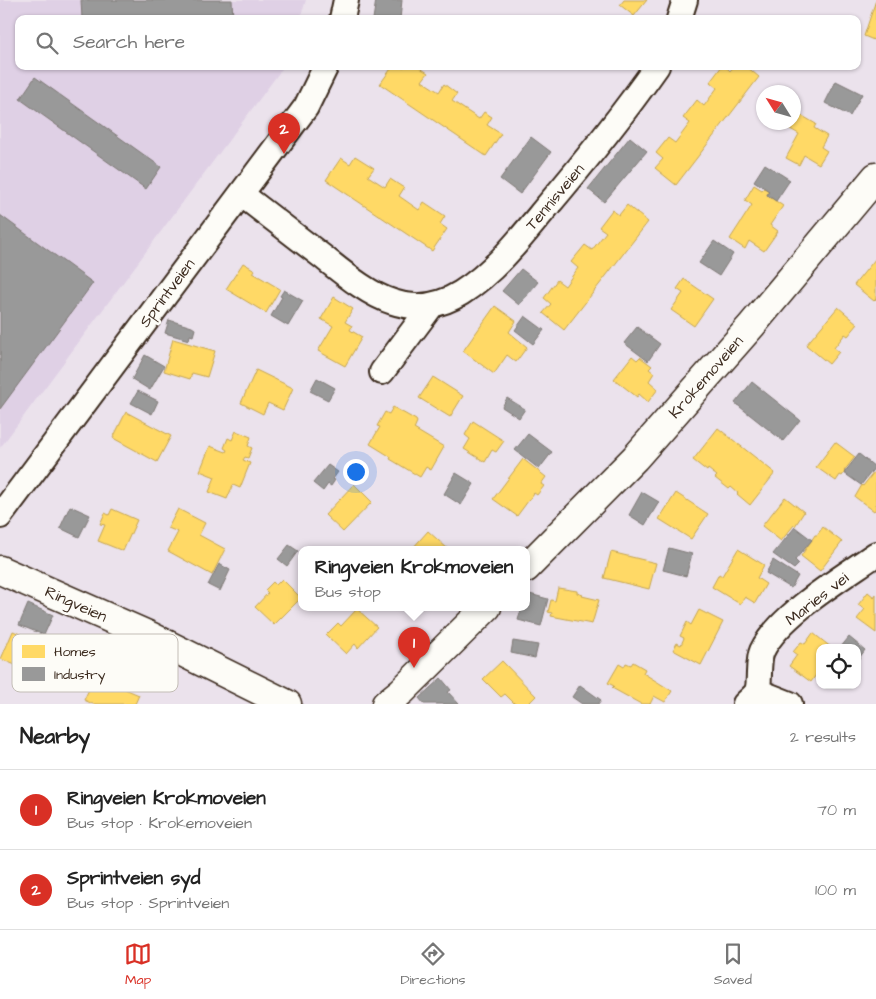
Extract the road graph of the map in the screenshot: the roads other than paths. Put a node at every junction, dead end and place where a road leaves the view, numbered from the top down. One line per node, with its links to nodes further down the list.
1 (346, 0): 3 (street)
2 (685, 0): 4 (street)
3 (343, 15)
4 (680, 15)
5 (324, 70): 8 (street, Sprintveien)
6 (654, 70): 9 (street, Tennisveien)
7 (876, 177): 13 (main road, Krokemoveien)
8 (241, 194): 9 (street, Tennisveien); 11 (street, Sprintveien)
9 (432, 306): 10 (street, Tennisveien)
10 (382, 372)
11 (0, 516)
12 (876, 554): 18 (street, Maries vei)
13 (530, 564)
14 (0, 570): 16 (main road, Ringveien)
15 (483, 611): 20 (main road)
16 (145, 634)
17 (178, 650): 19 (main road, Ringveien)
18 (751, 698): 21 (street)
19 (287, 704)
20 (386, 704)
21 (790, 704)

